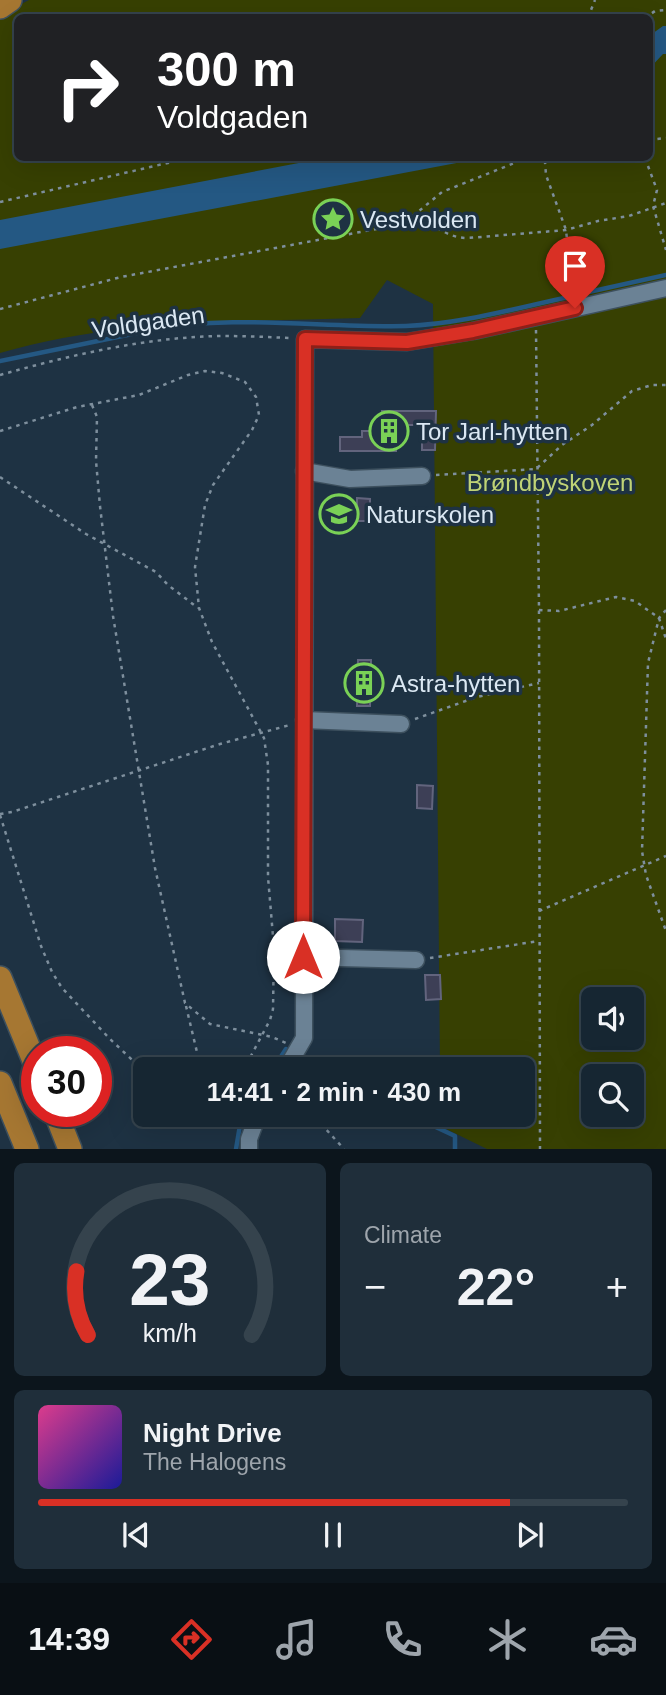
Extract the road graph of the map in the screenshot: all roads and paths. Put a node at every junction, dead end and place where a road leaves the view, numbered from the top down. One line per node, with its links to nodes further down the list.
1 (10, 0): 2 (highway)
2 (0, 7)
3 (176, 161): 7 (path)
4 (520, 161): 10 (path)
5 (543, 161): 11 (path)
6 (646, 161): 9 (path)
7 (0, 202)
8 (666, 203): 9 (path)
9 (653, 206): 11 (path); 12 (path)
10 (412, 217): 11 (path); 15 (path)
11 (566, 230): 14 (path)
12 (666, 250)
13 (666, 288): 14 (street)
14 (575, 308): 16 (street)
15 (0, 309)
16 (535, 316): 17 (street); 22 (path)
17 (305, 339): 18 (path, Voldgaden); 23 (street)
18 (0, 375)
19 (666, 385): 22 (path)
20 (92, 405): 21 (path); 26 (path); 27 (path)
21 (0, 431)
22 (536, 469): 24 (path); 28 (path)
23 (304, 471): 24 (street); 33 (street)
24 (422, 475)
25 (0, 477): 26 (path)
26 (103, 543): 27 (path); 36 (path)
27 (199, 608): 35 (path)
28 (539, 610): 30 (path); 32 (path)
29 (666, 610): 30 (path)
30 (659, 618): 31 (path); 39 (path)
31 (666, 639)
32 (539, 683): 34 (path); 40 (path)
33 (304, 721): 34 (street); 35 (path); 43 (street)
34 (401, 724)
35 (262, 733): 36 (path); 47 (path)
36 (139, 770): 37 (path); 46 (path)
37 (0, 815): 53 (path)
38 (666, 856): 39 (path)
39 (643, 866): 40 (path); 41 (path)
40 (539, 911): 42 (path)
41 (666, 931)
42 (539, 941): 44 (path); 62 (path)
43 (303, 957): 44 (street); 49 (street)
44 (416, 960)
45 (0, 978): 48 (highway)
46 (185, 1003): 47 (path); 50 (path)
47 (263, 1035): 49 (path); 51 (path)
48 (24, 1036)
49 (296, 1052): 52 (street)
50 (196, 1057)
51 (251, 1057)
52 (293, 1057)
53 (133, 1061)
54 (0, 1083): 58 (highway)
55 (61, 1127): 59 (highway)
56 (254, 1127): 60 (street)
57 (324, 1127): 61 (path)
58 (27, 1149)
59 (70, 1149)
60 (249, 1149)
61 (344, 1149)
62 (540, 1149)

